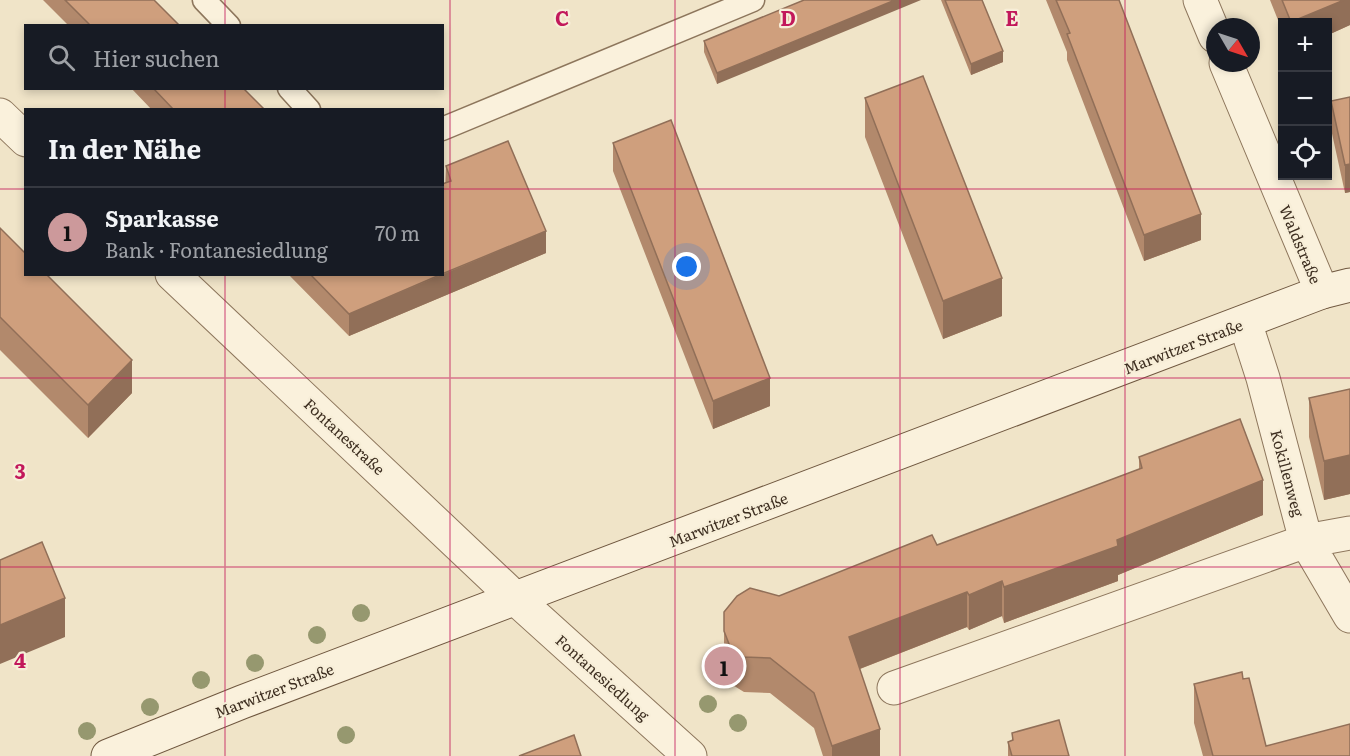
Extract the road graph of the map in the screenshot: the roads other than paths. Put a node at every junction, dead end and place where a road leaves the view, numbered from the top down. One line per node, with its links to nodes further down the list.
1 (204, 0): 5 (lane)
2 (753, 0): 10 (lane)
3 (1200, 0): 4 (street)
4 (1208, 18)
5 (227, 24)
6 (1230, 72): 13 (street, Waldstraße)
7 (291, 90): 8 (lane)
8 (307, 108)
9 (0, 115): 11 (street)
10 (444, 128)
11 (24, 138)
12 (174, 276): 17 (street, Fontanestraße)
13 (1336, 288): 14 (street, Marwitzer Straße)
14 (1245, 322): 16 (street, Kokillenweg); 17 (street, Marwitzer Straße)
15 (1350, 533): 16 (street)
16 (1306, 541): 18 (street, Kokillenweg); 19 (street)
17 (516, 599): 20 (street, Marwitzer Straße); 21 (street, Fontanesiedlung)
18 (1350, 616)
19 (894, 688)
20 (108, 756)
21 (690, 756)

